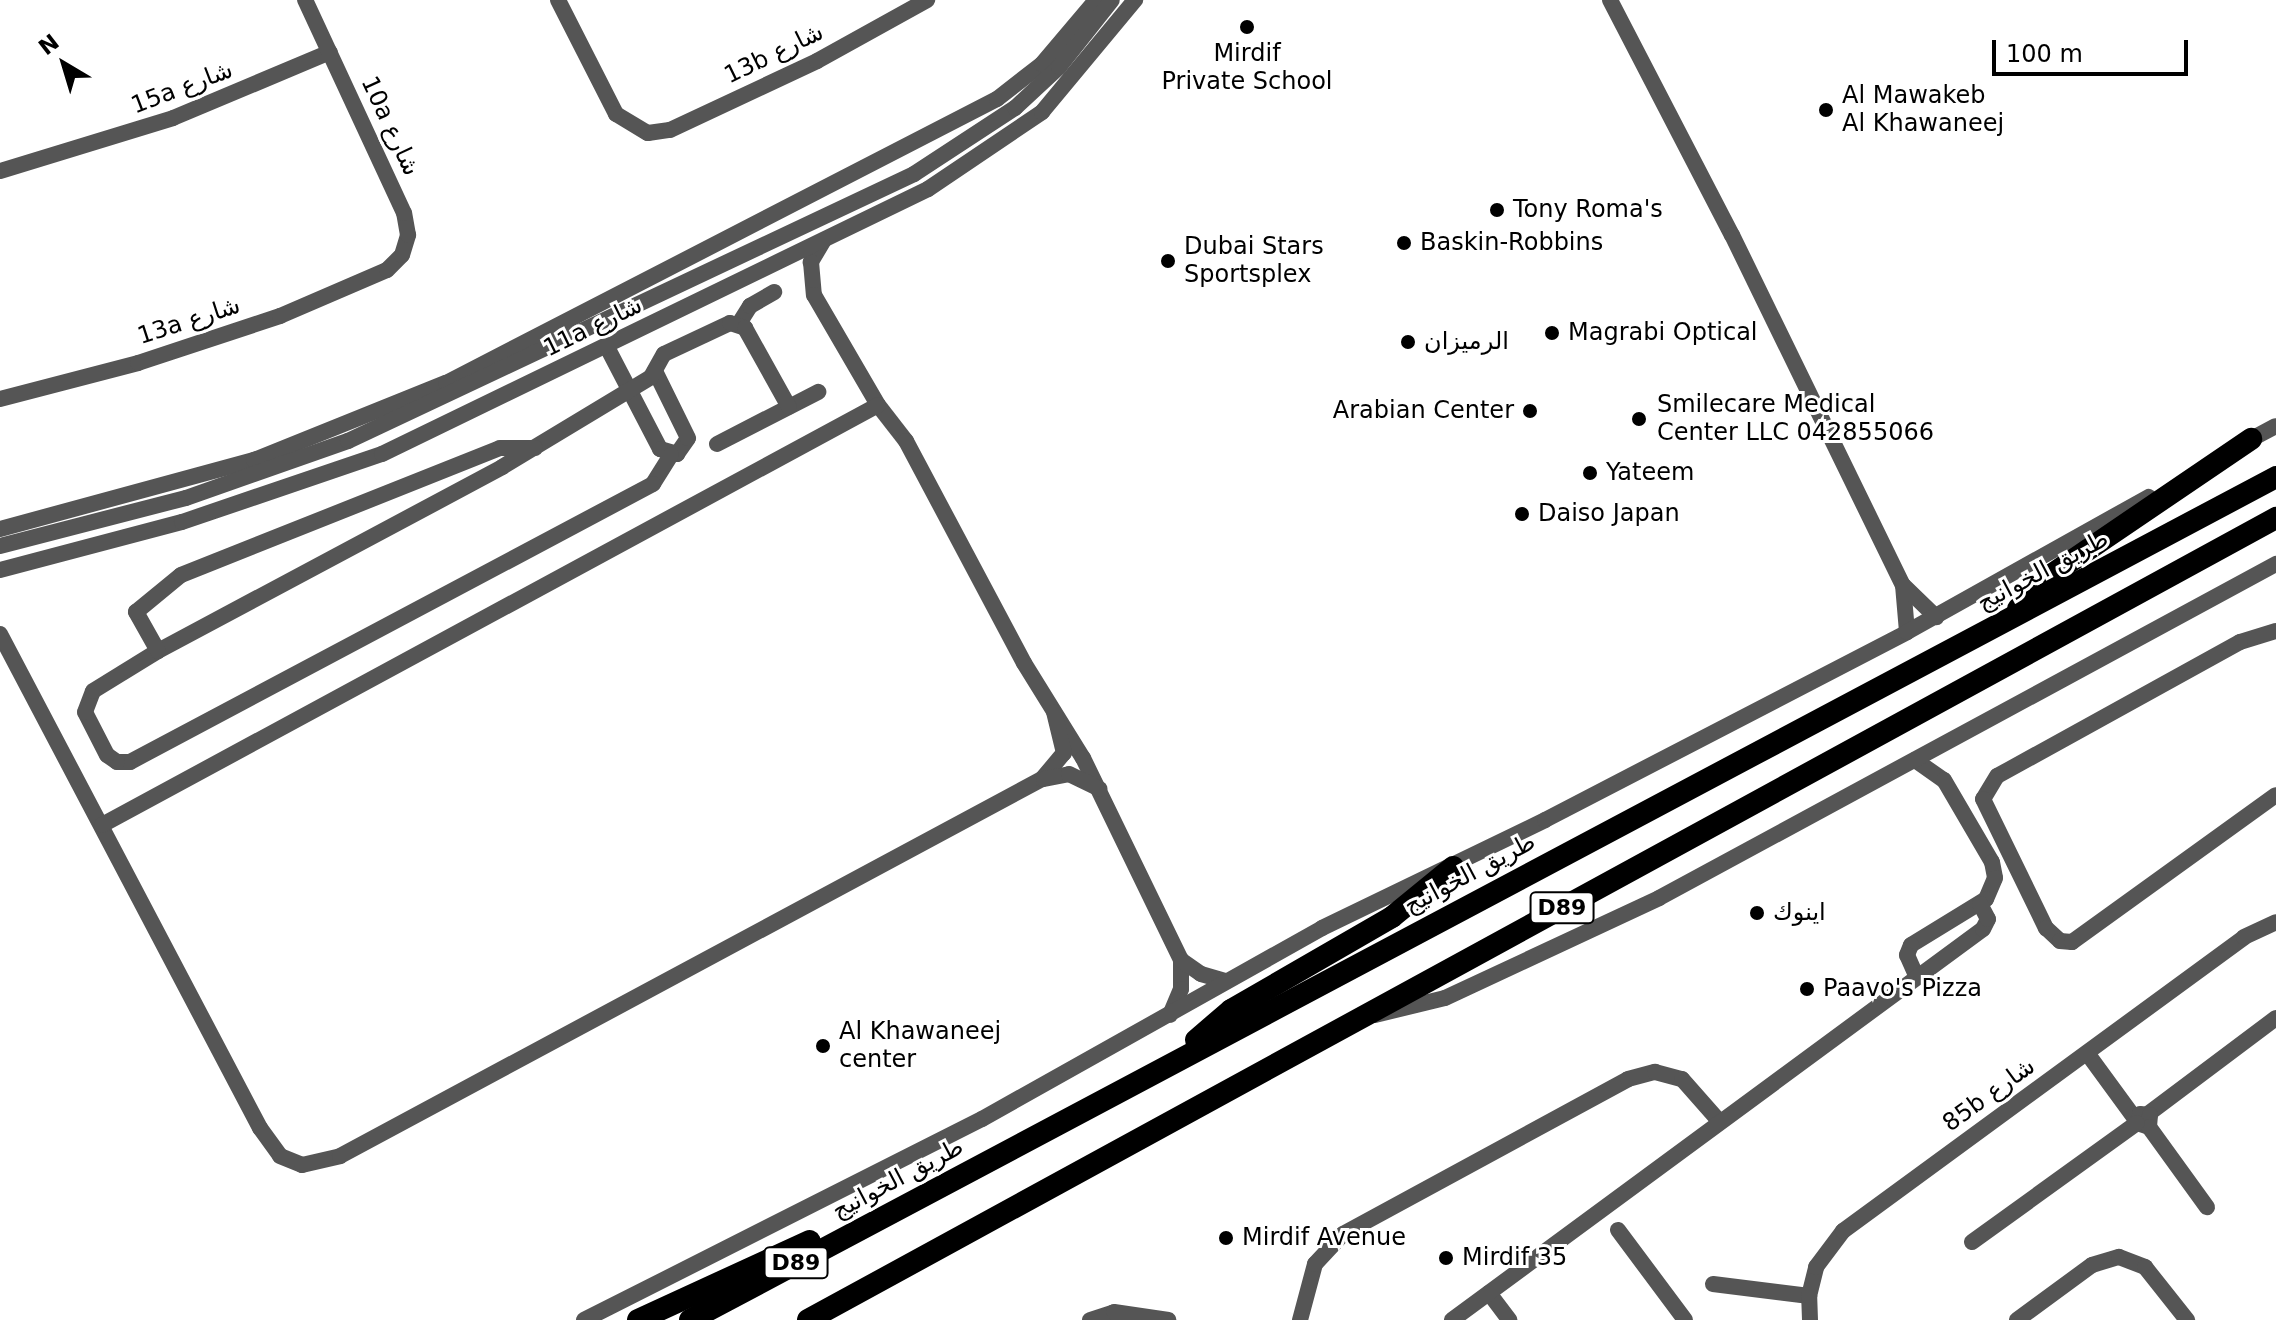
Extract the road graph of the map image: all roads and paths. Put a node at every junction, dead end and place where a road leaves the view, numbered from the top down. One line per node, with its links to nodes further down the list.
1 (305, 0): 8 (street, 10a شارع)
2 (558, 0): 3 (street, 13b شارع)
3 (927, 0)
4 (1096, 0): 17 (street, 11a شارع)
5 (1112, 0): 10 (street, 11a شارع)
6 (1135, 0): 11 (street, 11a شارع)
7 (1610, 0): 40 (street)
8 (330, 52): 9 (street, 15a شارع); 13 (street, 10a شارع)
9 (0, 171)
10 (839, 209): 12 (street, 11a شارع); 14 (street)
11 (824, 240): 14 (street, 11a شارع); 25 (street)
12 (721, 264): 19 (street, 11a شارع); 23 (street)
13 (387, 270): 24 (street, 13a شارع)
14 (764, 270): 18 (street, 11a شارع)
15 (774, 292): 16 (street)
16 (740, 322): 20 (street); 26 (street)
17 (522, 345): 19 (street); 34 (street, 11a شارع)
18 (607, 347): 21 (street); 23 (street, 11a شارع)
19 (545, 349): 35 (street, 11a شارع)
20 (655, 371): 21 (street); 31 (street)
21 (630, 391): 30 (street); 31 (street)
22 (818, 392): 26 (street)
23 (507, 397): 39 (street, 11a شارع)
24 (0, 399)
25 (878, 405): 47 (street); 52 (street)
26 (789, 407): 29 (street)
27 (2276, 426): 28 (street)
28 (2251, 439): 41 (highway); 42 (street)
29 (717, 444)
30 (535, 448): 46 (street); 46 (street)
31 (671, 455): 46 (street)
32 (2276, 477): 41 (highway, طريق الخوانيج / D89)
33 (2276, 518): 60 (highway, D89)
34 (0, 529)
35 (61, 531): 36 (street, 11a شارع); 37 (street)
36 (0, 546)
37 (0, 557)
38 (2276, 564): 48 (street)
39 (0, 570)
40 (1903, 585): 42 (street); 44 (street)
41 (2015, 615): 63 (highway, طريق الخوانيج / D89)
42 (1936, 617): 44 (street)
43 (2276, 631): 51 (street)
44 (1907, 632): 53 (street)
45 (0, 634): 52 (street)
46 (158, 651)
47 (1054, 712): 49 (street); 50 (street)
48 (1915, 760): 54 (street); 60 (street)
49 (1042, 779): 50 (street); 52 (street)
50 (1100, 789): 56 (street)
51 (2276, 795)
52 (102, 825)
53 (1453, 867): 58 (street); 63 (highway)
54 (1980, 904): 57 (street); 57 (street)
55 (2276, 922): 62 (street, 85b شارع)
56 (1181, 960): 58 (street); 59 (street)
57 (1917, 977): 65 (street)
58 (1225, 981): 59 (street)
59 (1170, 1015): 75 (street)
60 (1365, 1016): 73 (highway, D89)
61 (2276, 1018): 64 (street)
62 (2092, 1050): 64 (street); 72 (street, 85b شارع)
63 (1178, 1059): 66 (highway, طريق الخوانيج / D89)
64 (2143, 1119): 67 (street); 69 (street)
65 (1719, 1121): 71 (street); 83 (street)
66 (901, 1207): 76 (highway); 77 (highway, طريق الخوانيج / D89)
67 (2207, 1207)
68 (1618, 1230): 86 (street)
69 (1972, 1242)
70 (1713, 1284): 72 (street)
71 (1489, 1293): 84 (street); 85 (street)
72 (1809, 1296): 87 (street, 85b شارع)
73 (848, 1299): 78 (highway, D89); 79 (highway)
74 (1139, 1315): 80 (street); 81 (street); 82 (street)
75 (584, 1320)
76 (638, 1320)
77 (690, 1320)
78 (808, 1320)
79 (816, 1320)
80 (1090, 1320)
81 (1109, 1320)
82 (1168, 1320)
83 (1300, 1320)
84 (1452, 1320)
85 (1509, 1320)
86 (1685, 1320)
87 (1810, 1320)
88 (2017, 1320): 89 (street)
89 (2187, 1320)

